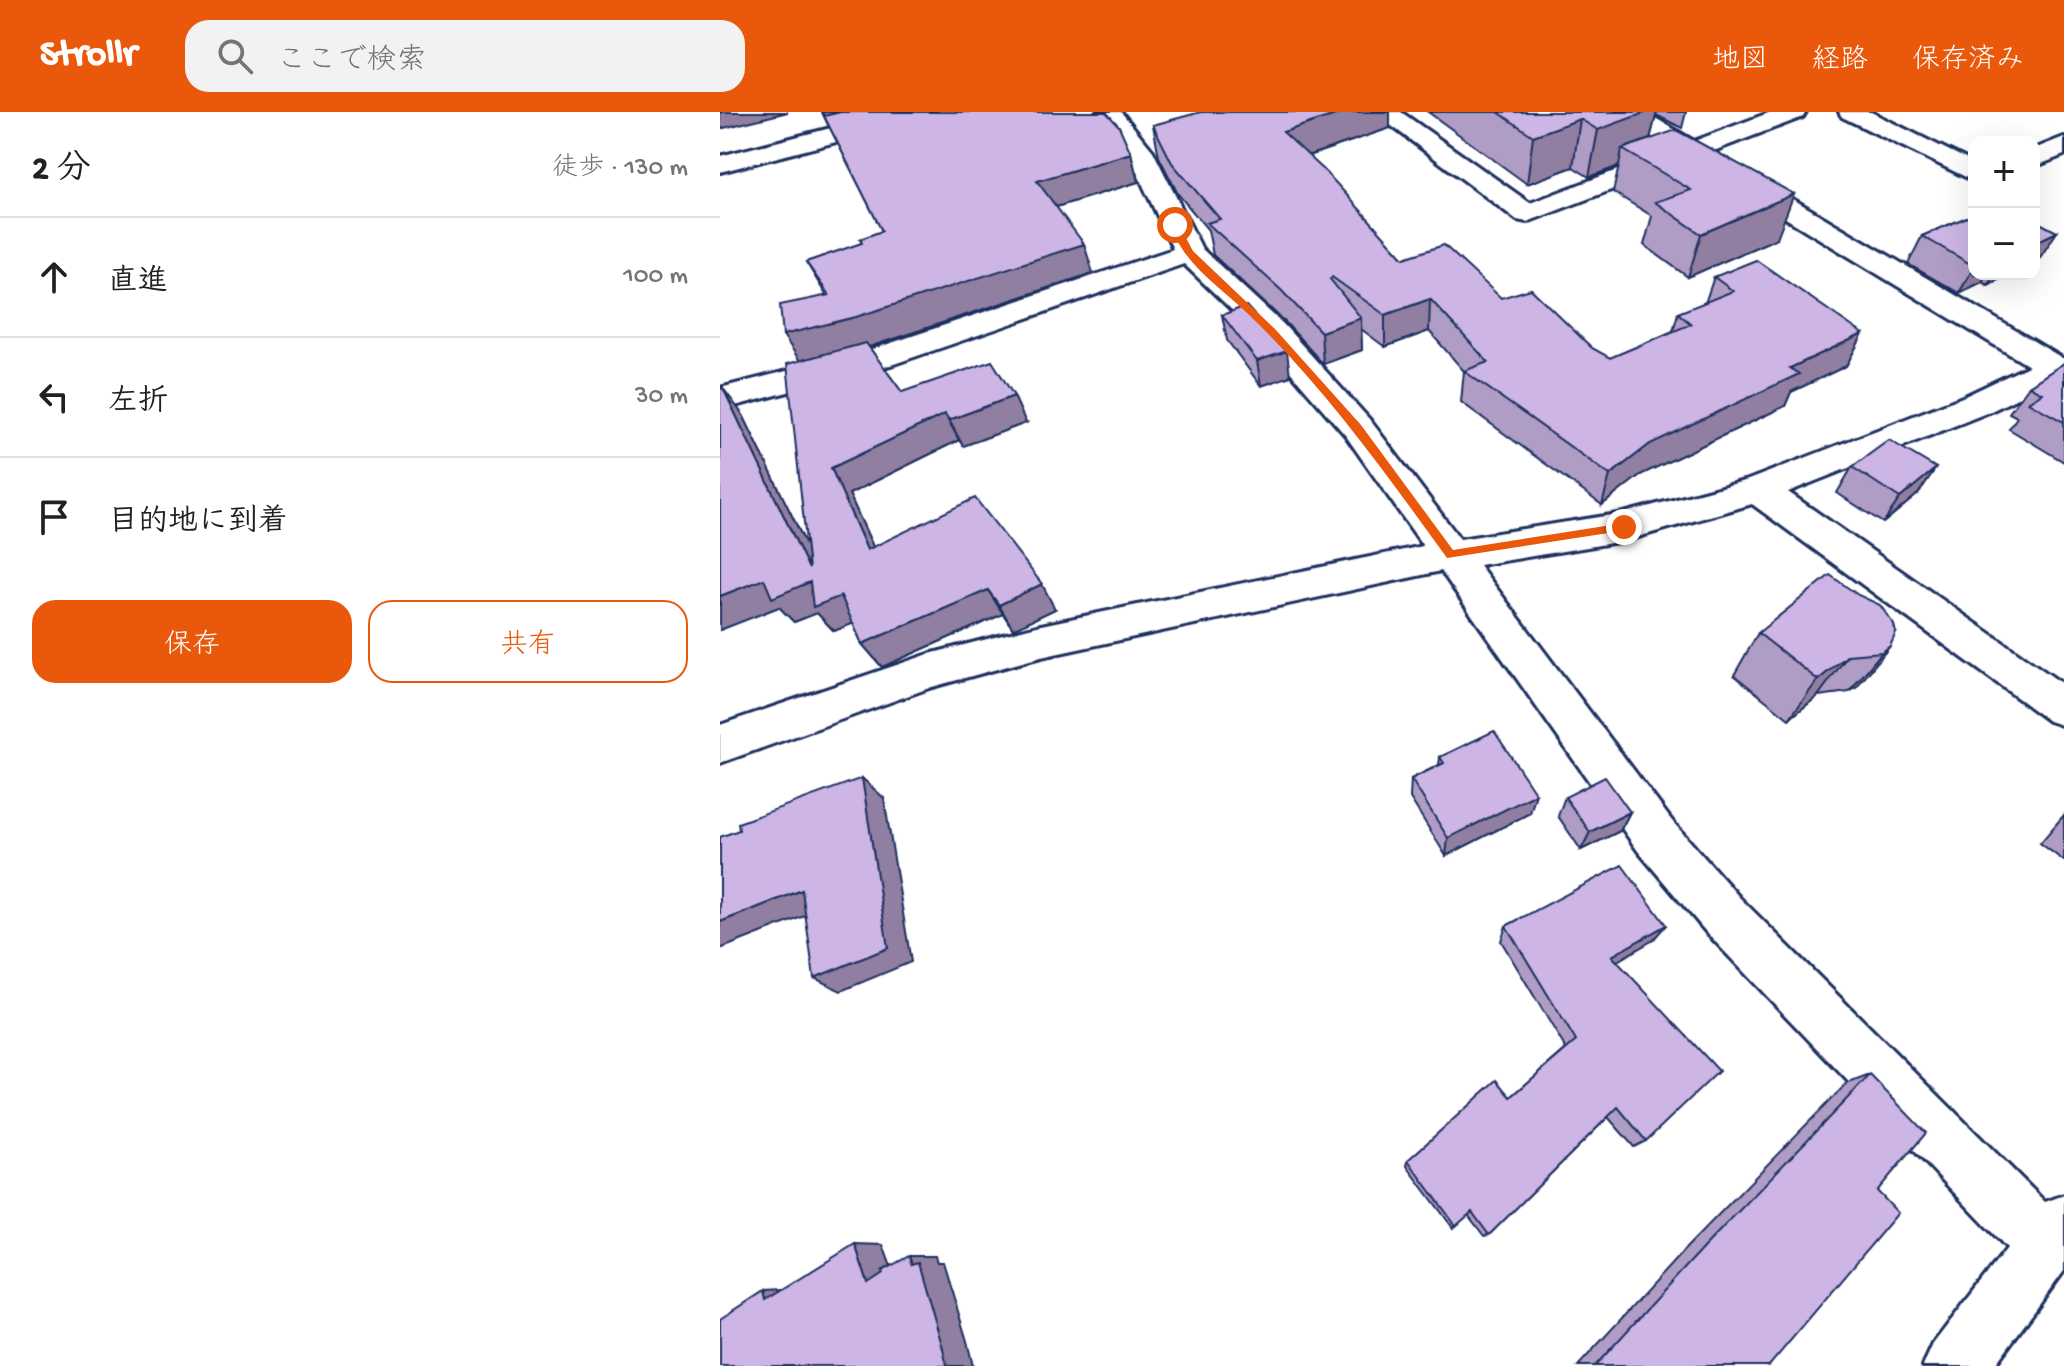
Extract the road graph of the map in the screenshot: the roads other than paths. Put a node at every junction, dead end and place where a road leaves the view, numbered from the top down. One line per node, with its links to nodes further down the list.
1 (924, 112): 12 (street)
2 (1108, 112): 9 (street)
3 (1385, 112): 10 (street)
4 (1628, 112): 10 (street)
5 (1794, 112): 10 (street)
6 (1851, 112): 13 (street)
7 (1169, 143): 9 (street)
8 (2064, 145): 11 (street)
9 (1140, 151): 14 (street)
10 (1692, 152): 15 (street)
11 (2040, 156)
12 (720, 164)
13 (1968, 170)
14 (1189, 253): 16 (street); 18 (street)
15 (2058, 370): 17 (street)
16 (720, 399)
17 (1758, 490): 18 (street); 19 (street)
18 (1451, 555): 20 (street); 21 (street)
19 (2064, 708)
20 (720, 744)
21 (2055, 1234): 22 (street)
22 (1955, 1366)

